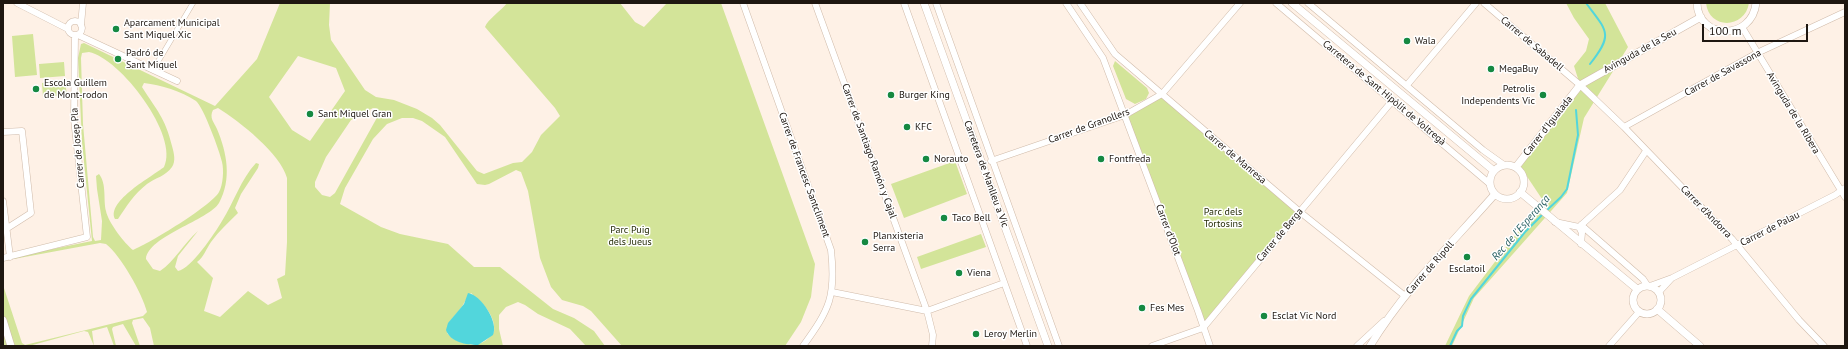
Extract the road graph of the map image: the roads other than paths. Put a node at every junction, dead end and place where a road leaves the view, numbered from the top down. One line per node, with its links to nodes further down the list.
1 (17, 3): 25 (street)
2 (83, 3): 19 (street)
3 (193, 3): 29 (street)
4 (743, 3): 61 (street, Carrer de Francesc Santcliment)
5 (815, 3): 65 (street, Carrer de Santiago Ramón y Cajal)
6 (904, 3): 58 (street, Carretera de Manlleu a Vic)
7 (924, 3): 74 (street, Carretera de Manlleu a Vic)
8 (936, 3): 39 (street, Carretera de Manlleu a Vic)
9 (1066, 3): 35 (street, Carrer d'Olot)
10 (1080, 3): 33 (street, Carrer de Manresa)
11 (1240, 3): 33 (street, Carrer de Granollers)
12 (1276, 3): 34 (street, Carretera de Sant Hipòlit de Voltregà)
13 (1292, 3): 42 (street, Carretera de Sant Hipòlit de Voltregà)
14 (1308, 3): 31 (street, Carretera de Sant Hipòlit de Voltregà)
15 (1476, 3): 31 (street)
16 (1484, 3): 32 (street, Carrer de Sabadell)
17 (1697, 3): 21 (street)
18 (1756, 3): 24 (street)
19 (82, 11): 22 (street); 23 (street)
20 (1845, 12): 28 (street, Carrer de Savassona)
21 (1701, 17): 24 (street); 32 (street, Avinguda de la Seu)
22 (72, 22): 23 (street); 25 (street)
23 (81, 27): 26 (street); 27 (street)
24 (1742, 27): 28 (street, Avinguda de la Ribera)
25 (68, 29): 26 (street)
26 (76, 35): 27 (street); 55 (street, Carrer de Josep Pla)
27 (91, 40): 29 (street)
28 (1758, 53): 36 (street, Carrer de Savassona); 44 (street, Avinguda de la Ribera)
29 (153, 70): 30 (street)
30 (177, 81)
31 (1406, 85): 40 (street, Carretera de Sant Hipòlit de Voltregà)
32 (1580, 85): 36 (street, Carrer d'Andorra); 41 (street, Carrer d'Igualada)
33 (1162, 94): 35 (street, Carrer de Granollers); 49 (street, Carrer de Manresa)
34 (1393, 100): 43 (street, Carretera de Sant Hipòlit de Voltregà); 49 (street, Carrer de Berga)
35 (1124, 115): 39 (street, Carrer de Granollers); 69 (street, Carrer d'Olot)
36 (1624, 127): 38 (street, Carrer d'Andorra)
37 (3, 132): 52 (street)
38 (1646, 151): 51 (street); 54 (street, Carrer d'Andorra)
39 (991, 161): 75 (street, Carretera de Manlleu a Vic)
40 (1504, 165): 41 (street); 42 (street)
41 (1516, 167): 45 (street)
42 (1494, 171): 43 (street)
43 (1490, 184): 46 (street)
44 (1843, 189): 47 (street, Avinguda de la Ribera); 54 (street, Carrer de Palau)
45 (1520, 192): 46 (street); 50 (street)
46 (1495, 194): 63 (street, Carrer de Ripoll)
47 (1845, 197)
48 (3, 201): 52 (street)
49 (1300, 212): 63 (street, Carrer de Manresa); 69 (street, Carrer de Berga)
50 (1554, 221): 51 (street); 53 (street)
51 (1580, 226): 53 (street); 59 (street)
52 (6, 228): 55 (street)
53 (1581, 244): 60 (street)
54 (1737, 245): 57 (street, Carrer de Palau); 82 (street, Carrer d'Andorra)
55 (10, 257): 56 (street)
56 (3, 258)
57 (1672, 278): 59 (street, Carrer de Palau); 62 (street, Carrer de Palau)
58 (1004, 283): 65 (street); 73 (street, Carretera de Manlleu a Vic)
59 (1649, 285): 60 (street); 62 (street)
60 (1637, 289): 66 (street)
61 (832, 292): 65 (street); 71 (street, Carrer de Francesc Santcliment)
62 (1659, 292): 64 (street)
63 (1405, 296): 67 (street, Carrer de Ripoll)
64 (1657, 309): 66 (street); 81 (street)
65 (927, 311): 72 (street, Carrer de Santiago Ramón y Cajal)
66 (1639, 312): 80 (street)
67 (1387, 319): 78 (street); 79 (street, Carrer de Ripoll)
68 (3, 320): 70 (street)
69 (1203, 328): 76 (street); 77 (street, Carrer d'Olot)
70 (11, 346)
71 (804, 346)
72 (932, 346)
73 (1027, 346)
74 (1048, 346)
75 (1059, 346)
76 (1152, 346)
77 (1210, 346)
78 (1357, 346)
79 (1370, 346)
80 (1609, 346)
81 (1700, 346)
82 (1824, 346)

